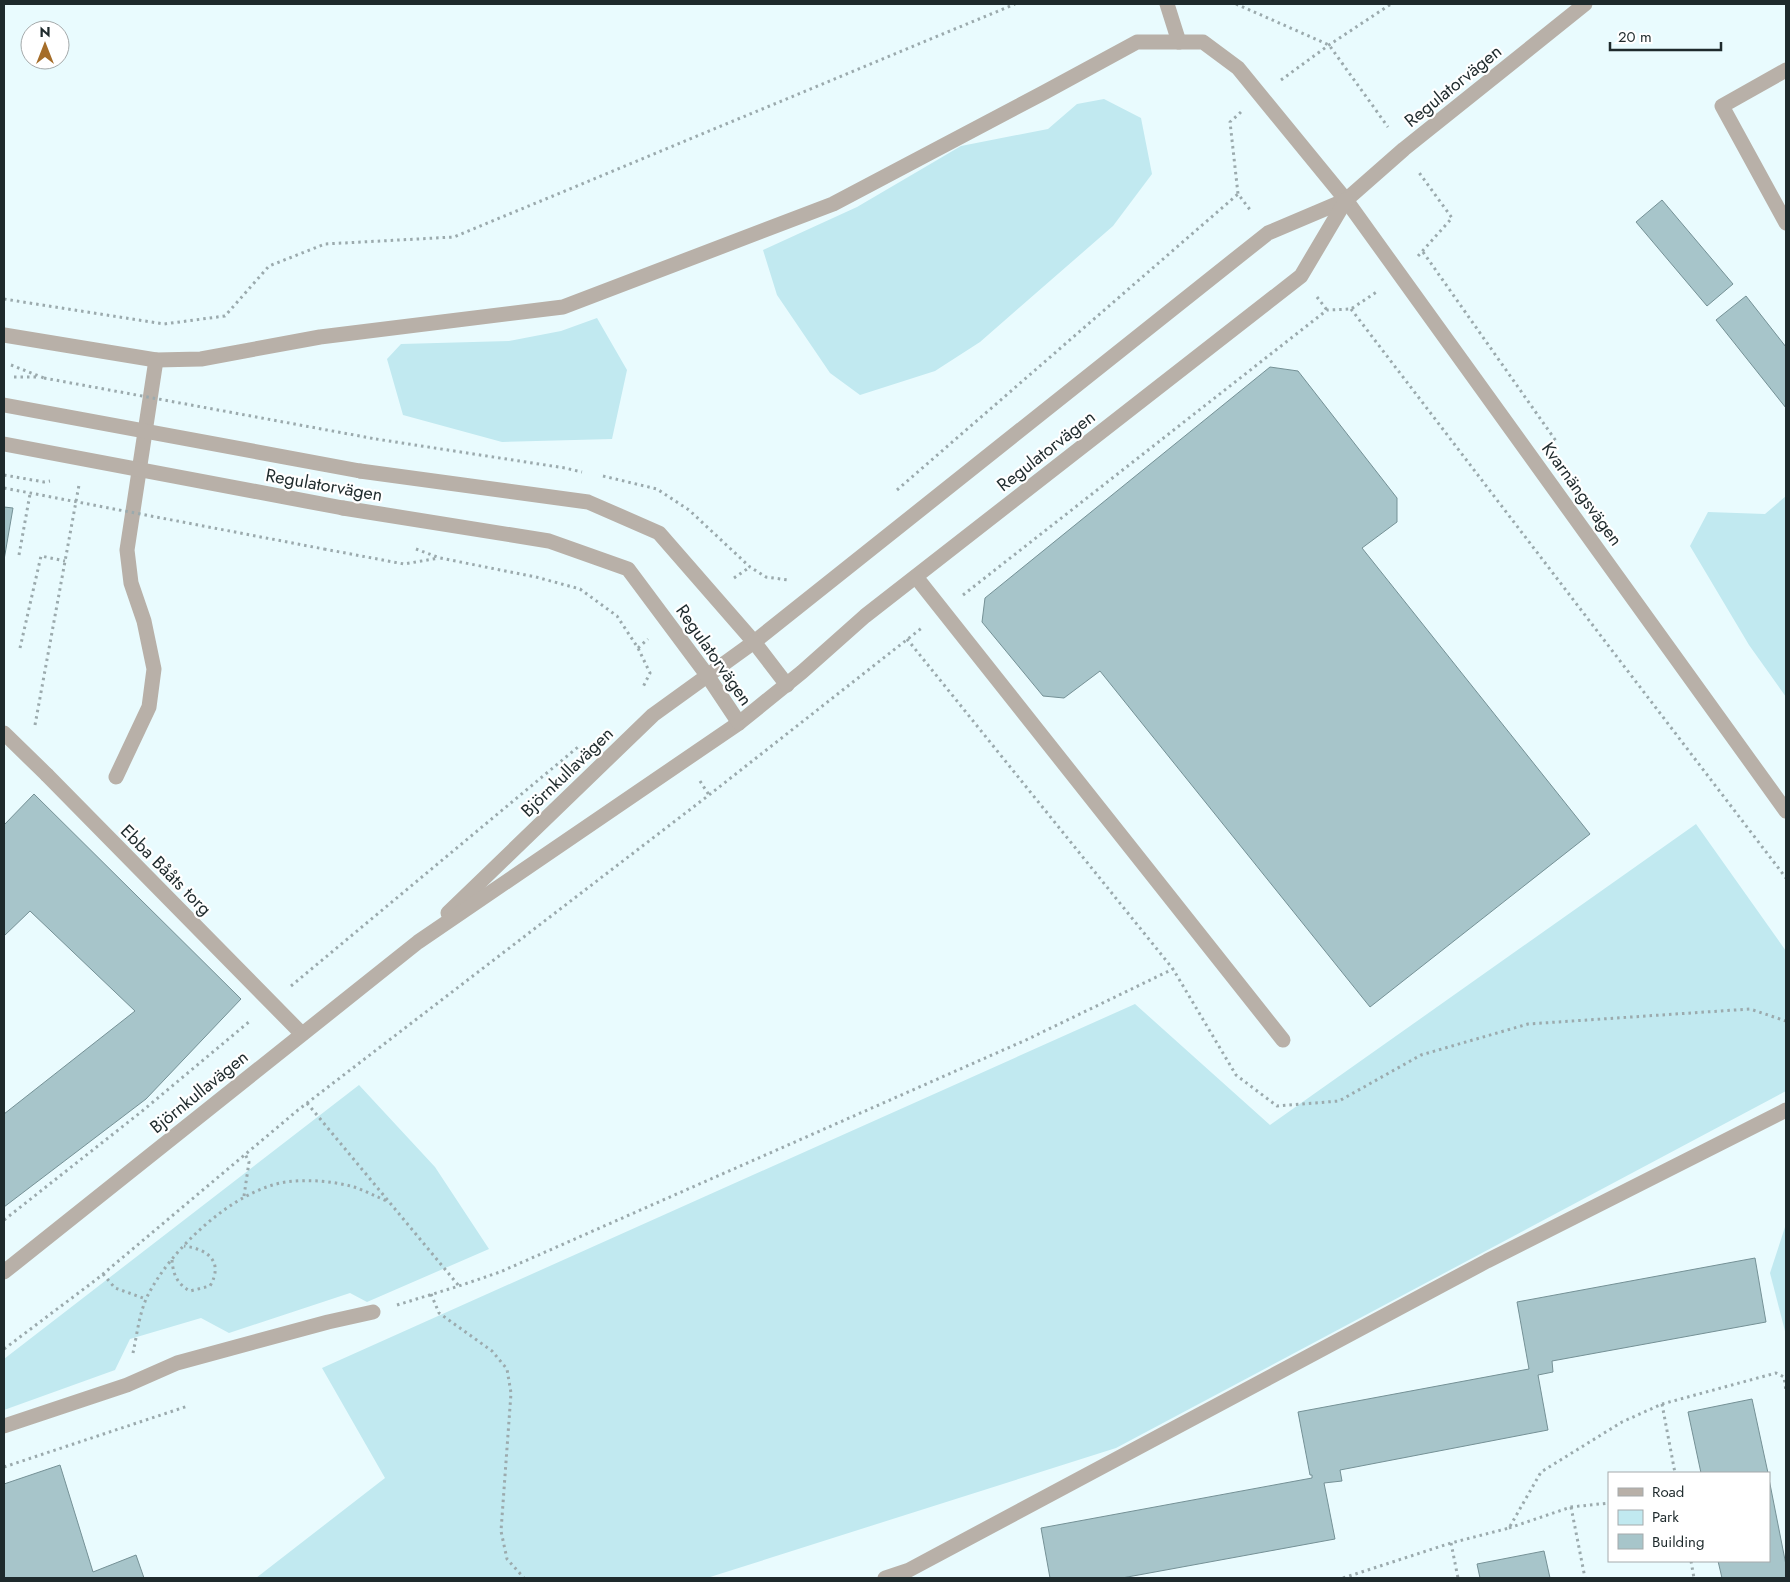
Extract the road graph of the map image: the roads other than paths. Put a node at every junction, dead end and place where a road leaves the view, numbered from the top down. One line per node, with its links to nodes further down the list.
1 (1167, 4): 3 (street)
2 (1585, 4): 5 (street, Regulatorvägen)
3 (1179, 42): 5 (street, Kvarnängsvägen); 8 (street, Kvarnängsvägen)
4 (1786, 70): 6 (street)
5 (1346, 200): 11 (street, Regulatorvägen); 12 (street, Regulatorvägen); 18 (street, Kvarnängsvägen)
6 (1786, 223)
7 (4, 335): 8 (street, Kvarnängsvägen)
8 (156, 360): 17 (street)
9 (4, 405): 12 (street, Regulatorvägen, bridge)
10 (4, 444): 13 (street, Regulatorvägen, bridge)
11 (916, 577): 14 (street, Regulatorvägen); 21 (street)
12 (754, 642): 13 (street, Björnkullavägen); 14 (street)
13 (707, 675): 15 (street, Regulatorvägen); 19 (street, Björnkullavägen)
14 (787, 685): 15 (street, Regulatorvägen)
15 (739, 723): 19 (street, Björnkullavägen)
16 (4, 733): 20 (street, Ebba Bååts torg, bridge)
17 (116, 777)
18 (1786, 811)
19 (418, 942): 20 (street, Björnkullavägen)
20 (302, 1034): 23 (street, Björnkullavägen)
21 (1283, 1040)
22 (1786, 1110): 26 (street)
23 (4, 1272)
24 (373, 1312): 25 (street)
25 (4, 1426)
26 (886, 1578)

